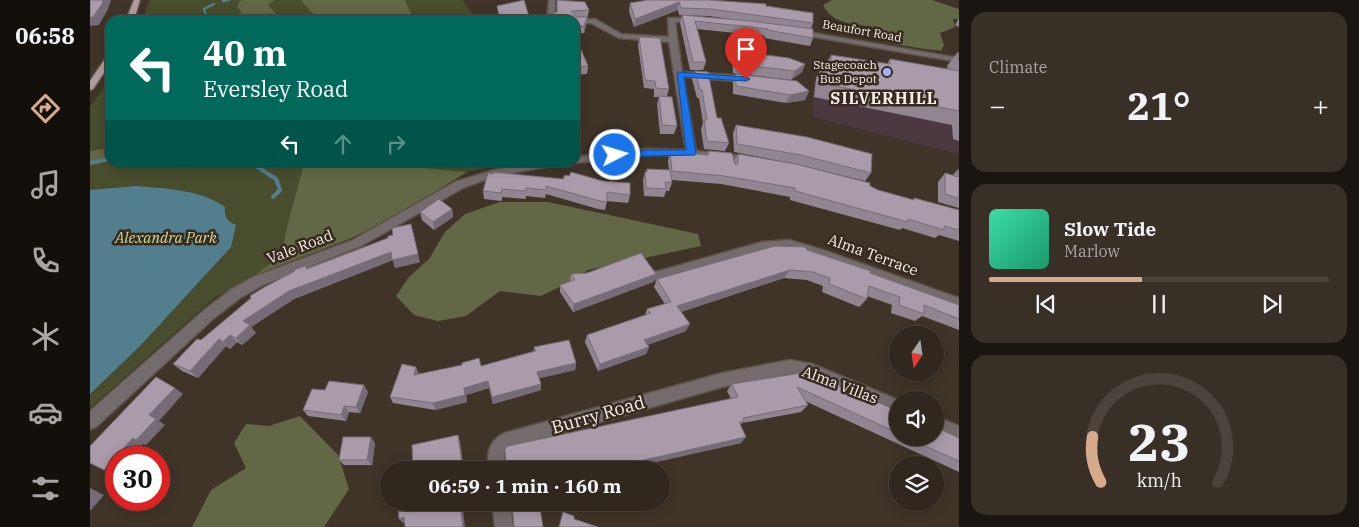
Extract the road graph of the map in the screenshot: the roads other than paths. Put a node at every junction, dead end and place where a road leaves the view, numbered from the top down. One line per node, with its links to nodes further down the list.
1 (136, 0): 3 (main road)
2 (552, 0): 4 (street)
3 (132, 15)
4 (551, 15)
5 (709, 20): 8 (street)
6 (580, 21): 8 (street)
7 (788, 30): 9 (street, Beaufort Road)
8 (673, 40): 11 (street)
9 (959, 60)
10 (105, 65): 13 (main road)
11 (680, 74): 12 (street); 14 (street)
12 (763, 81)
13 (90, 87)
14 (691, 153): 15 (street); 16 (street)
15 (580, 159)
16 (762, 162)
17 (528, 167): 22 (street, Vale Road)
18 (659, 276): 19 (street, Alma Terrace)
19 (959, 304)
20 (722, 380): 21 (street, Alma Villas); 25 (street, Burry Road)
21 (889, 404)
22 (90, 421)
23 (944, 428): 24 (street)
24 (959, 434)
25 (496, 461)
26 (502, 511): 27 (street)
27 (504, 527)

